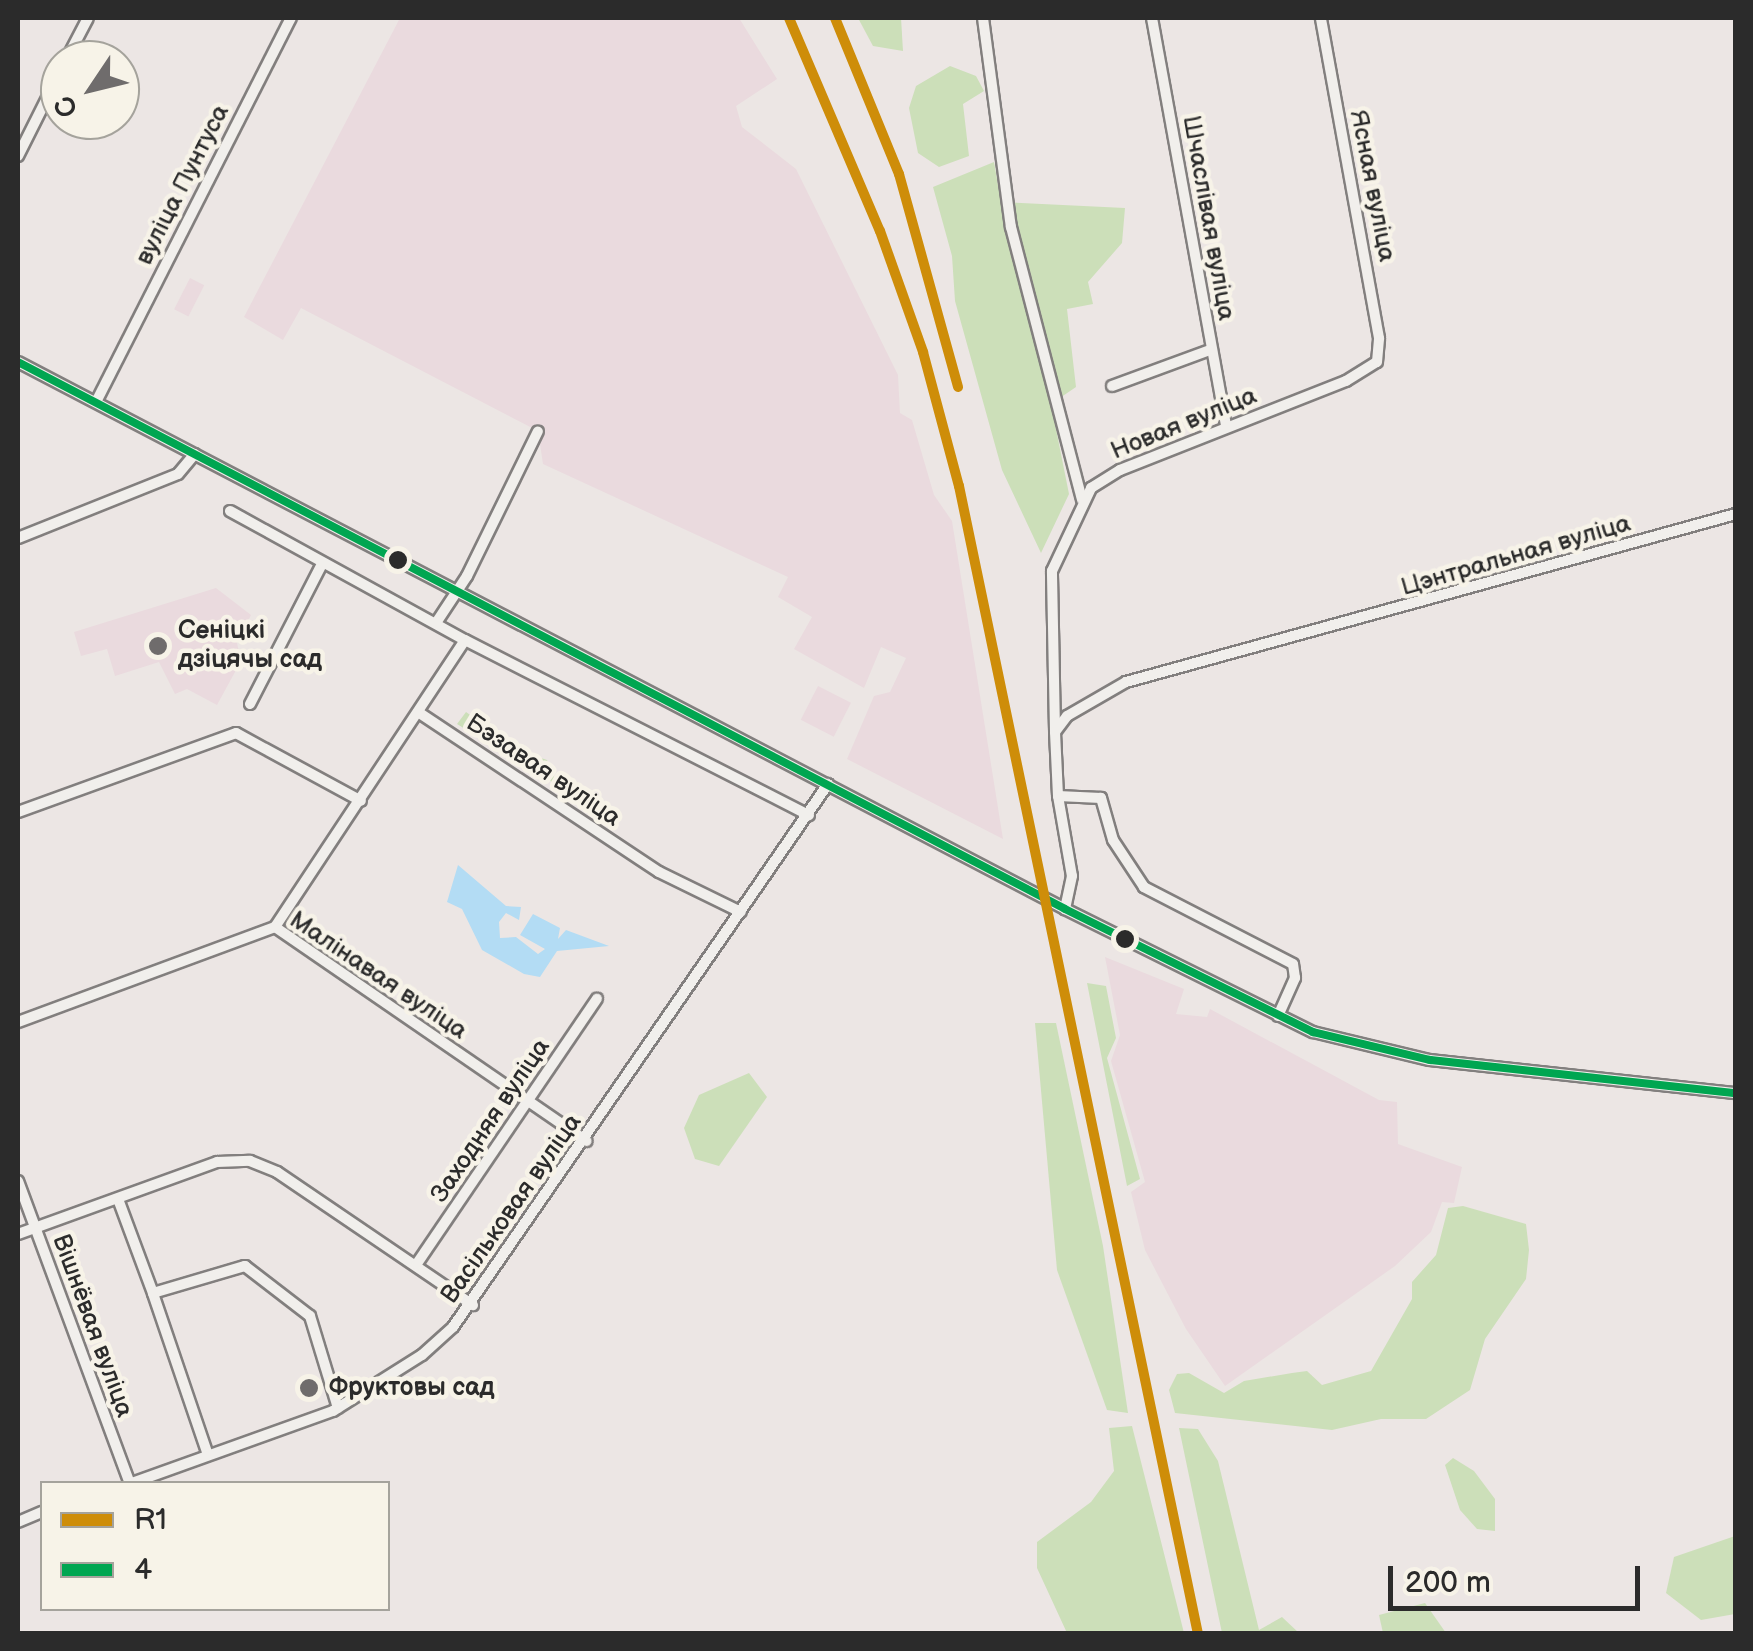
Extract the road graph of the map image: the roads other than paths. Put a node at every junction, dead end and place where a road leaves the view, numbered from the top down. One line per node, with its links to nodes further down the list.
1 (291, 18): 11 (street, вуліца Пунтуса)
2 (983, 18): 15 (street)
3 (1152, 18): 7 (street, Шчаслівая вуліца)
4 (1320, 18): 9 (street, Ясная вуліца)
5 (40, 112): 6 (street)
6 (18, 156)
7 (1210, 350): 10 (street); 12 (street, Шчаслівая вуліца)
8 (18, 362): 11 (street)
9 (1376, 362): 12 (street, Новая вуліца)
10 (1112, 386)
11 (96, 402): 14 (street)
12 (1226, 426): 15 (street, Новая вуліца)
13 (538, 431): 20 (street)
14 (195, 454): 18 (street); 20 (street)
15 (1082, 500): 25 (street, Новая вуліца)
16 (230, 511): 19 (street)
17 (1736, 514): 25 (street, Цэнтральная вуліца)
18 (18, 538)
19 (322, 564): 21 (street); 23 (street)
20 (456, 592): 21 (street); 26 (street)
21 (436, 623): 22 (street)
22 (465, 640): 24 (street); 30 (street)
23 (250, 704)
24 (418, 712): 28 (street); 32 (street, Бэзавая вуліца)
25 (1055, 732): 27 (street)
26 (828, 784): 30 (street, Васільковая вуліца); 31 (street)
27 (1058, 796): 31 (street); 35 (street)
28 (361, 801): 29 (street); 33 (street)
29 (18, 812)
30 (809, 815): 32 (street, Васільковая вуліца)
31 (1065, 909): 35 (street)
32 (741, 912): 39 (street, Васільковая вуліца)
33 (275, 927): 36 (street, Малінавая вуліца); 38 (street, Малінавая вуліца)
34 (597, 998): 38 (street, Заходняя вуліца)
35 (1278, 1016): 37 (street)
36 (18, 1022)
37 (1736, 1093)
38 (530, 1102): 39 (street, Малінавая вуліца); 44 (street, Заходняя вуліца)
39 (586, 1141): 46 (street, Васільковая вуліца)
40 (18, 1182): 42 (street, Вішнёвая вуліца)
41 (118, 1199): 42 (street); 44 (street); 45 (street)
42 (34, 1228): 43 (street); 49 (street, Вішнёвая вуліца)
43 (18, 1234)
44 (416, 1266): 46 (street)
45 (152, 1293): 47 (street); 48 (street)
46 (473, 1305): 47 (street, Васільковая вуліца)
47 (338, 1408): 48 (street, Васільковая вуліца)
48 (208, 1455): 50 (street, Васільковая вуліца)
49 (129, 1481)
50 (136, 1481)

